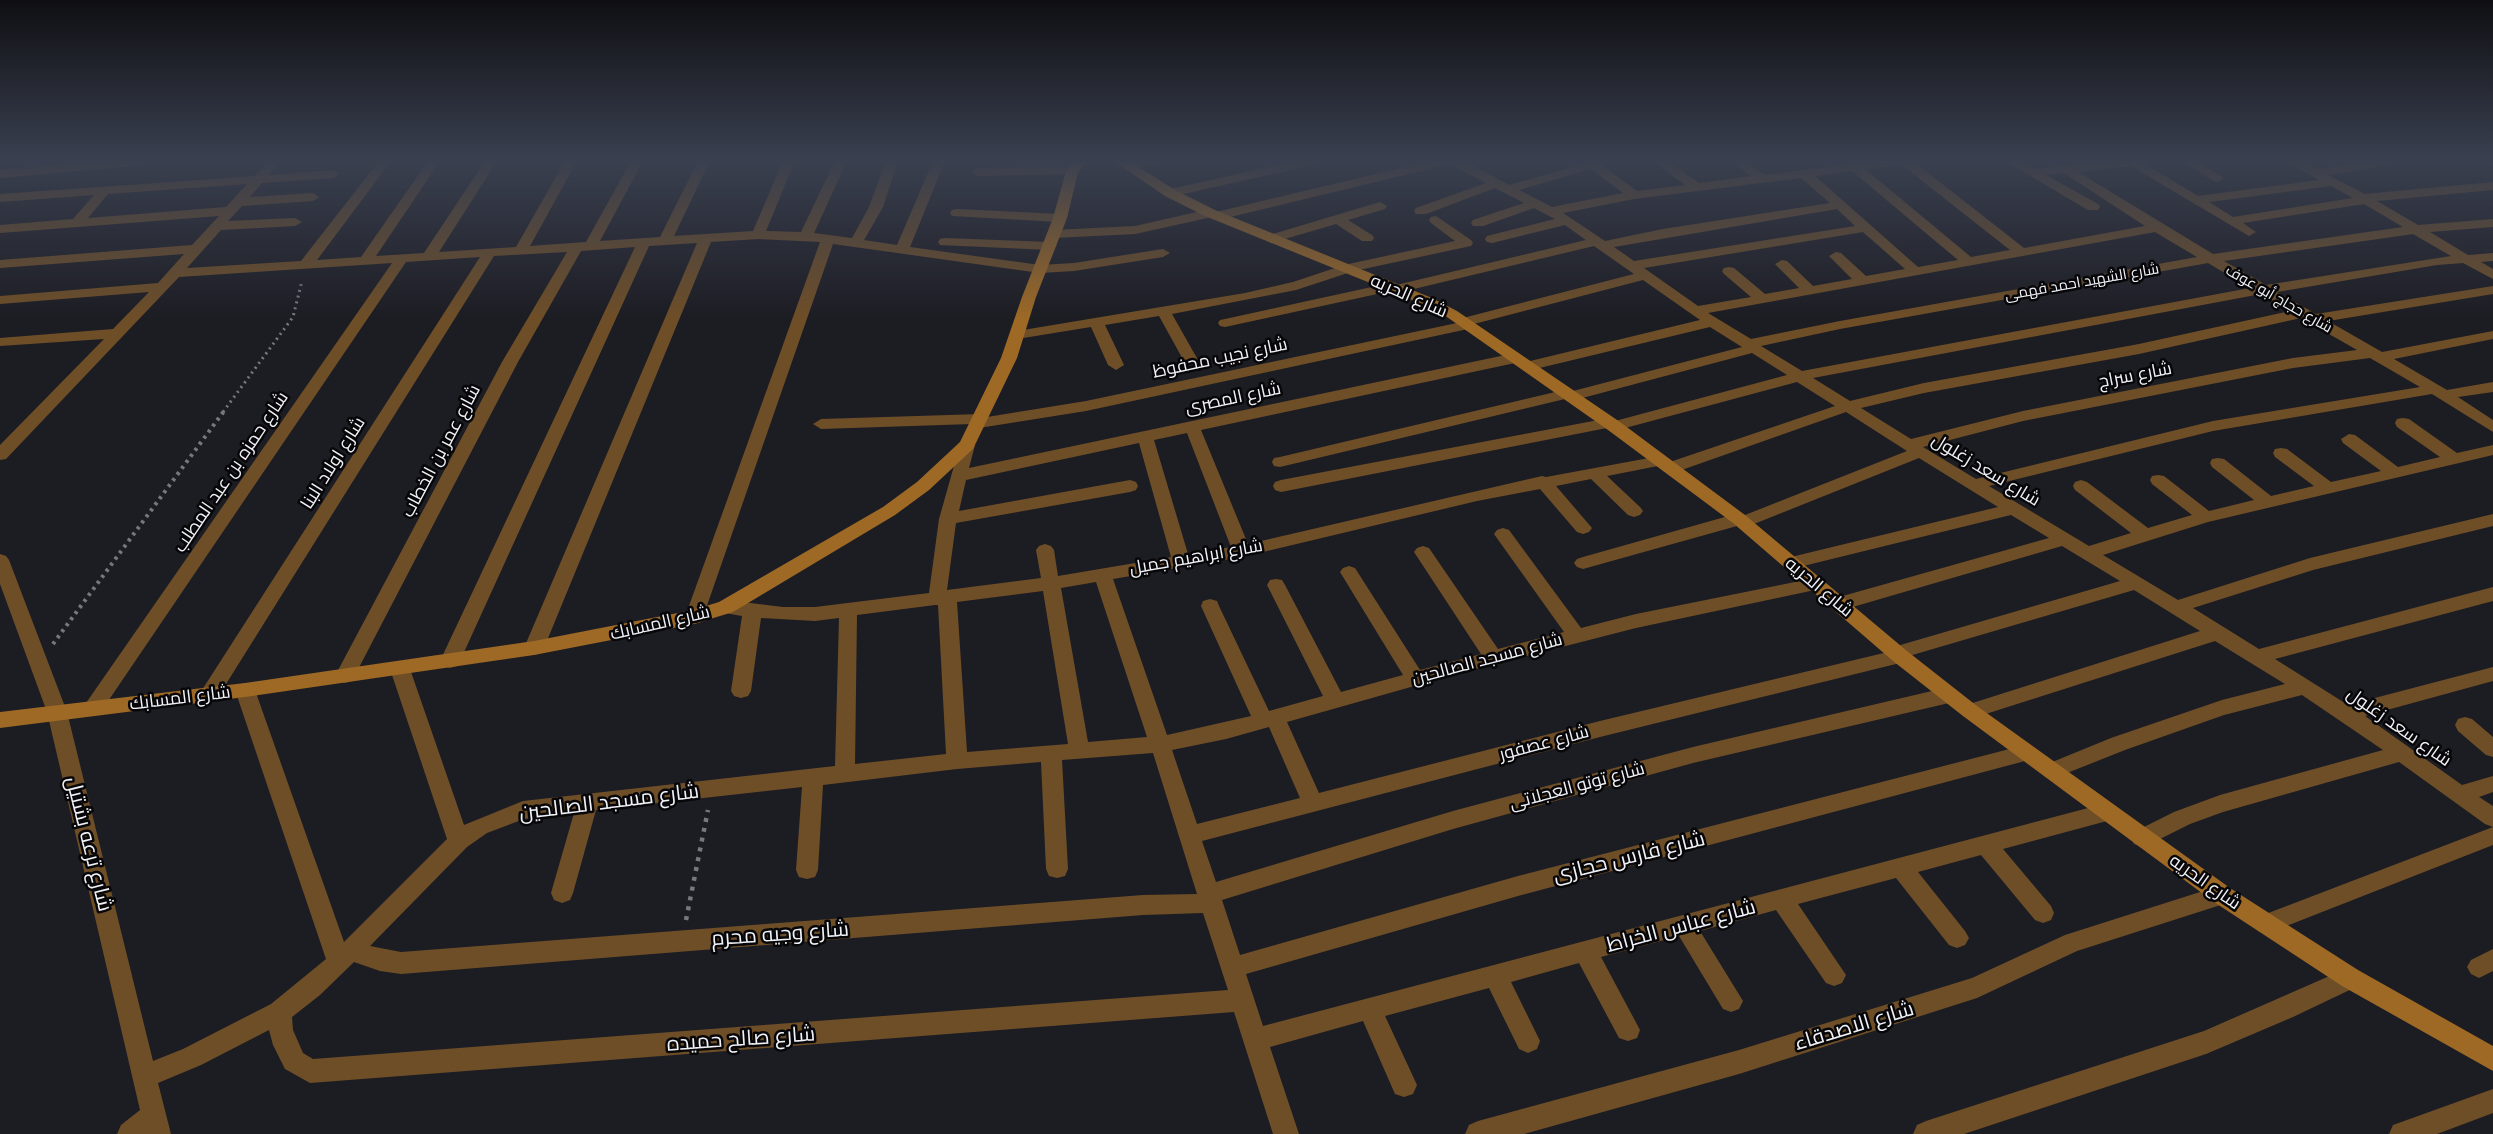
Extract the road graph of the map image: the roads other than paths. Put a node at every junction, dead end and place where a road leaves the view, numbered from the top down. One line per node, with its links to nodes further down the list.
1 (85, 214): 33 (street)
2 (156, 214): 33 (street)
3 (226, 214): 37 (street)
4 (344, 214): 72 (street)
5 (398, 214): 69 (street)
6 (456, 214): 63 (street)
7 (541, 214): 59 (street)
8 (603, 214): 56 (street, شارع عمر بن الخطاب)
9 (678, 214): 51 (street)
10 (768, 214): 44 (street)
11 (816, 214): 45 (street)
12 (872, 214): 54 (street)
13 (917, 214): 58 (street)
14 (962, 214): 43 (street)
15 (1061, 214): 43 (street, شارع المسابك)
16 (1219, 214): 28 (street)
17 (1354, 214): 29 (street)
18 (1504, 214): 35 (street)
19 (1557, 214): 31 (street, شارع سعد زغلول)
20 (1787, 214): 55 (street)
21 (1850, 214): 38 (street)
22 (1916, 214): 70 (street)
23 (1972, 214): 61 (street)
24 (2135, 214): 39 (street, شارع حجاج أبو عوف)
25 (2218, 214): 32 (street)
26 (2273, 214): 32 (street)
27 (2391, 214): 41 (street)
28 (1214, 215): 43 (street); 49 (street, شارع الحريه)
29 (1338, 219): 47 (street); 49 (street)
30 (1436, 220): 75 (street)
31 (1568, 220): 50 (street); 55 (street, شارع سعد زغلول)
32 (2230, 221): 42 (street)
33 (78, 222): 40 (street)
34 (295, 222): 37 (street)
35 (1478, 223)
36 (2493, 223): 41 (street, شارع الشهيد احمد فهمى)
37 (215, 226): 57 (street)
38 (1865, 228): 76 (street, شارع نجيب محفوظ); 78 (street)
39 (2157, 228): 61 (street); 67 (street, شارع حجاج أبو عوف)
40 (0, 229)
41 (2417, 229): 67 (street, شارع الشهيد احمد فهمى); 68 (street)
42 (2249, 232)
43 (1055, 233): 53 (street); 74 (street, شارع المسابك)
44 (759, 235): 45 (street); 46 (street)
45 (806, 236): 48 (street)
46 (706, 237): 51 (street); 173 (street)
47 (1367, 238)
48 (828, 239): 54 (street); 170 (street)
49 (1271, 239): 75 (street, شارع الحريه)
50 (1491, 239)
51 (665, 240): 52 (street)
52 (645, 241): 56 (street); 177 (street)
53 (945, 242)
54 (856, 243): 58 (street)
55 (1600, 243): 76 (street, شارع سعد زغلول); 83 (street)
56 (583, 246): 59 (street); 180 (street, شارع عمر بن الخطاب)
57 (194, 249): 71 (street); 79 (street)
58 (903, 249): 74 (street)
59 (521, 250): 60 (street)
60 (490, 252): 63 (street); 185 (street, شارع اولاد البنا)
61 (2022, 253): 70 (street)
62 (1163, 254): 74 (street)
63 (429, 256): 66 (street)
64 (1836, 256): 81 (street)
65 (2493, 257): 68 (street)
66 (402, 258): 69 (street); 188 (street, شارع حمزه بن عبد المطلب)
67 (2210, 259): 85 (street, شارع حجاج أبو عوف); 100 (street, شارع الشهيد احمد فهمى)
68 (2467, 259): 80 (street); 85 (street)
69 (366, 260): 72 (street)
70 (1970, 263): 78 (street)
71 (0, 264)
72 (306, 264): 79 (street)
73 (1782, 264): 84 (street)
74 (1040, 269): 97 (street, شارع المسابك)
75 (1346, 269): 83 (street, شارع الحريه); 90 (street)
76 (1637, 271): 89 (street, شارع سعد زغلول); 95 (street, شارع نجيب محفوظ)
77 (1729, 271): 87 (street)
78 (1916, 272): 81 (street)
79 (174, 273): 82 (street)
80 (2493, 275)
81 (1863, 281): 84 (street)
82 (162, 287): 88 (street); 96 (street)
83 (1393, 288): 94 (street); 95 (street, شارع الحريه)
84 (1809, 290): 87 (street)
85 (2261, 290): 91 (street, شارع حجاج أبو عوف); 105 (street)
86 (2493, 290): 91 (street, شارع ابراهيم جميل)
87 (1760, 297): 89 (street)
88 (0, 300)
89 (1695, 311): 92 (street, شارع سعد زغلول)
90 (1164, 312): 93 (street); 102 (street)
91 (2306, 316): 101 (street, شارع حجاج أبو عوف); 109 (street, شارع ابراهيم جميل)
92 (1712, 322): 100 (street, شارع سعد زغلول); 103 (street, شارع المصرى)
93 (1097, 323): 97 (street); 104 (street)
94 (1225, 323)
95 (1466, 324): 103 (street, شارع الحريه); 110 (street, شارع نجيب محفوظ)
96 (119, 333): 99 (street); 122 (street)
97 (1017, 335): 110 (street, شارع المسابك)
98 (2493, 335): 101 (street, شارع سراج)
99 (0, 342)
100 (1753, 346): 105 (street, شارع سعد زغلول); 108 (street, شارع الشهيد احمد فهمى)
101 (2375, 355): 107 (street, شارع حجاج أبو عوف); 119 (street, شارع سراج)
102 (1190, 360)
103 (1521, 362): 108 (street, شارع الحريه); 114 (street, شارع المصرى)
104 (1116, 365)
105 (1801, 376): 109 (street, شارع سعد زغلول); 113 (street)
106 (2493, 387): 107 (street)
107 (2439, 392): 115 (street, شارع حجاج أبو عوف); 132 (street)
108 (1569, 395): 113 (street, شارع الحريه); 124 (street, شارع الشهيد احمد فهمى)
109 (1849, 406): 119 (street, شارع سعد زغلول); 126 (street, شارع ابراهيم جميل)
110 (980, 421): 112 (street, شارع نجيب محفوظ); 118 (street, شارع المسابك)
111 (2403, 423): 123 (street)
112 (821, 424)
113 (1611, 425): 126 (street, شارع الحريه); 134 (street)
114 (1192, 426): 116 (street, شارع المصرى); 149 (street)
115 (2493, 427)
116 (1145, 436): 129 (street, شارع المصرى); 152 (street)
117 (2349, 439): 128 (street)
118 (967, 445): 129 (street); 166 (street, شارع المسابك)
119 (1914, 449): 132 (street, شارع سعد زغلول); 143 (street, شارع سراج)
120 (2493, 450): 123 (street)
121 (2281, 453): 136 (street)
122 (0, 455)
123 (2454, 459): 128 (street)
124 (1280, 462)
125 (2218, 463): 137 (street)
126 (1665, 464): 127 (street, شارع ابراهيم جميل); 143 (street, شارع الحريه)
127 (1593, 472): 131 (street, شارع ابراهيم جميل); 139 (street)
128 (2394, 472): 136 (street)
129 (959, 476): 141 (street)
130 (2158, 480): 140 (street)
131 (1542, 481): 144 (street); 149 (street, شارع ابراهيم جميل)
132 (1973, 485): 138 (street, شارع سعد زغلول)
133 (1130, 486): 141 (street)
134 (1281, 486)
135 (2081, 486): 146 (street)
136 (2327, 488): 137 (street)
137 (2269, 503): 140 (street)
138 (2013, 509): 147 (street, شارع سعد زغلول); 154 (street)
139 (1634, 511)
140 (2206, 517): 146 (street)
141 (948, 519): 163 (street)
142 (2493, 520): 167 (street)
143 (1741, 521): 153 (street, شارع سراج); 154 (street, شارع الحريه)
144 (1583, 528)
145 (1503, 534): 172 (street)
146 (2144, 534): 151 (street)
147 (2063, 540): 151 (street, شارع سعد زغلول); 164 (street)
148 (1045, 550): 158 (street)
149 (1242, 550): 152 (street, شارع ابراهيم جميل)
150 (1423, 552): 175 (street)
151 (2088, 554): 160 (street, شارع سعد زغلول)
152 (1181, 561): 157 (street, شارع ابراهيم جميل)
153 (1583, 563)
154 (1791, 563): 159 (street, شارع الحريه)
155 (1, 564): 190 (street, شارع ترعه بشتيل)
156 (1349, 572): 181 (street)
157 (1102, 574): 158 (street, شارع ابراهيم جميل); 195 (street)
158 (1052, 583): 163 (street, شارع ابراهيم جميل); 196 (street)
159 (1815, 584): 164 (street, شارع الحريه); 172 (street, شارع مسجد الصالحين)
160 (2137, 584): 167 (street, شارع سعد زغلول); 174 (street, شارع عصفور)
161 (1276, 585): 187 (street)
162 (2493, 594): 176 (street)
163 (942, 598): 168 (street, شارع ابراهيم جميل); 201 (street)
164 (1839, 604): 174 (street, شارع الحريه)
165 (1210, 606): 192 (street)
166 (726, 607): 169 (street, شارع ابراهيم جميل); 170 (street, شارع المسابك)
167 (2176, 607): 171 (street, شارع سعد زغلول)
168 (848, 610): 169 (street, شارع ابراهيم جميل); 203 (street)
169 (752, 612): 184 (street)
170 (694, 617): 173 (street, شارع المسابك)
171 (2217, 633): 176 (street, شارع سعد زغلول); 189 (street)
172 (1577, 636): 175 (street, شارع مسجد الصالحين)
173 (534, 648): 177 (street, شارع المسابك)
174 (1898, 655): 186 (street, شارع الحريه); 208 (street, شارع عصفور)
175 (1493, 657): 181 (street, شارع مسجد الصالحين)
176 (2257, 657): 182 (street, شارع سعد زغلول)
177 (450, 662): 178 (street, شارع المسابك)
178 (400, 669): 180 (street, شارع المسابك); 214 (street)
179 (2493, 674): 191 (street)
180 (345, 676): 183 (street, شارع المسابك)
181 (1414, 678): 187 (street, شارع مسجد الصالحين)
182 (2304, 687): 191 (street, شارع سعد زغلول); 202 (street)
183 (245, 690): 185 (street, شارع المسابك); 228 (street)
184 (741, 691)
185 (209, 694): 188 (street, شارع المسابك)
186 (1949, 695): 189 (street, شارع الحريه); 221 (street, شارع توتو العجلاتى)
187 (1335, 700): 192 (street, شارع مسجد الصالحين)
188 (93, 708): 190 (street, شارع المسابك)
189 (1970, 711): 199 (street, شارع الحريه)
190 (57, 712): 193 (street, شارع المسابك); 241 (street, شارع ترعه بشتيل)
191 (2346, 713): 200 (street, شارع سعد زغلول)
192 (1269, 719): 195 (street, شارع مسجد الصالحين); 208 (street)
193 (0, 720)
194 (2465, 725): 197 (street)
195 (1160, 744): 196 (street, شارع مسجد الصالحين); 211 (street)
196 (1079, 749): 198 (street, شارع مسجد الصالحين)
197 (2493, 749)
198 (1051, 752): 201 (street, شارع مسجد الصالحين); 217 (street)
199 (2025, 753): 202 (street, شارع الحريه); 229 (street, شارع فارس حجازى)
200 (2403, 753): 206 (street, شارع سعد زغلول); 213 (street)
201 (957, 761): 203 (street, شارع مسجد الصالحين)
202 (2052, 771): 209 (street, شارع الحريه)
203 (844, 773): 204 (street, شارع مسجد الصالحين)
204 (813, 777): 207 (street, شارع مسجد الصالحين); 218 (street)
205 (2493, 784): 206 (street)
206 (2460, 794): 210 (street, شارع سعد زغلول)
207 (587, 803): 214 (street, شارع مسجد الصالحين); 219 (street)
208 (1313, 804): 211 (street, شارع عصفور)
209 (2107, 812): 213 (street, شارع الحريه); 215 (street, شارع عباس الخراط)
210 (2493, 818)
211 (1190, 835): 221 (street)
212 (2493, 837): 224 (street)
213 (2142, 838): 220 (street, شارع الحريه)
214 (459, 841): 228 (street, شارع مسجد الصالحين)
215 (1986, 845): 216 (street, شارع عباس الخراط); 223 (street)
216 (1901, 867): 222 (street, شارع عباس الخراط); 226 (street)
217 (1057, 869)
218 (807, 870)
219 (562, 893)
220 (2222, 895): 224 (street, شارع الحريه); 247 (street, شارع الاصدقاء)
221 (1211, 899): 228 (street, شارع وجيه محرم); 229 (street)
222 (1781, 900): 225 (street, شارع عباس الخراط); 231 (street)
223 (2043, 913)
224 (2266, 924): 232 (street, شارع الحريه)
225 (1684, 925): 227 (street, شارع عباس الخراط); 234 (street)
226 (1957, 938)
227 (1585, 951): 230 (street, شارع عباس الخراط); 237 (street)
228 (344, 956): 236 (street, شارع مسجد الصالحين)
229 (1233, 967): 233 (street)
230 (1495, 975): 235 (street, شارع عباس الخراط); 239 (street)
231 (1834, 975)
232 (2350, 978): 240 (street, شارع الحريه); 248 (street)
233 (1244, 1000): 236 (street, شارع صالح حميده); 238 (street)
234 (1731, 1001)
235 (1370, 1009): 238 (street, شارع عباس الخراط); 242 (street)
236 (279, 1012): 241 (street, شارع مسجد الصالحين)
237 (1628, 1030)
238 (1256, 1039): 246 (street)
239 (1528, 1041)
240 (2493, 1059)
241 (145, 1077): 244 (street, شارع ترعه بشتيل)
242 (1404, 1085)
243 (2493, 1101): 249 (street)
244 (156, 1125): 245 (street)
245 (130, 1134)
246 (1286, 1134)
247 (1478, 1134)
248 (1926, 1134)
249 (2402, 1134)

